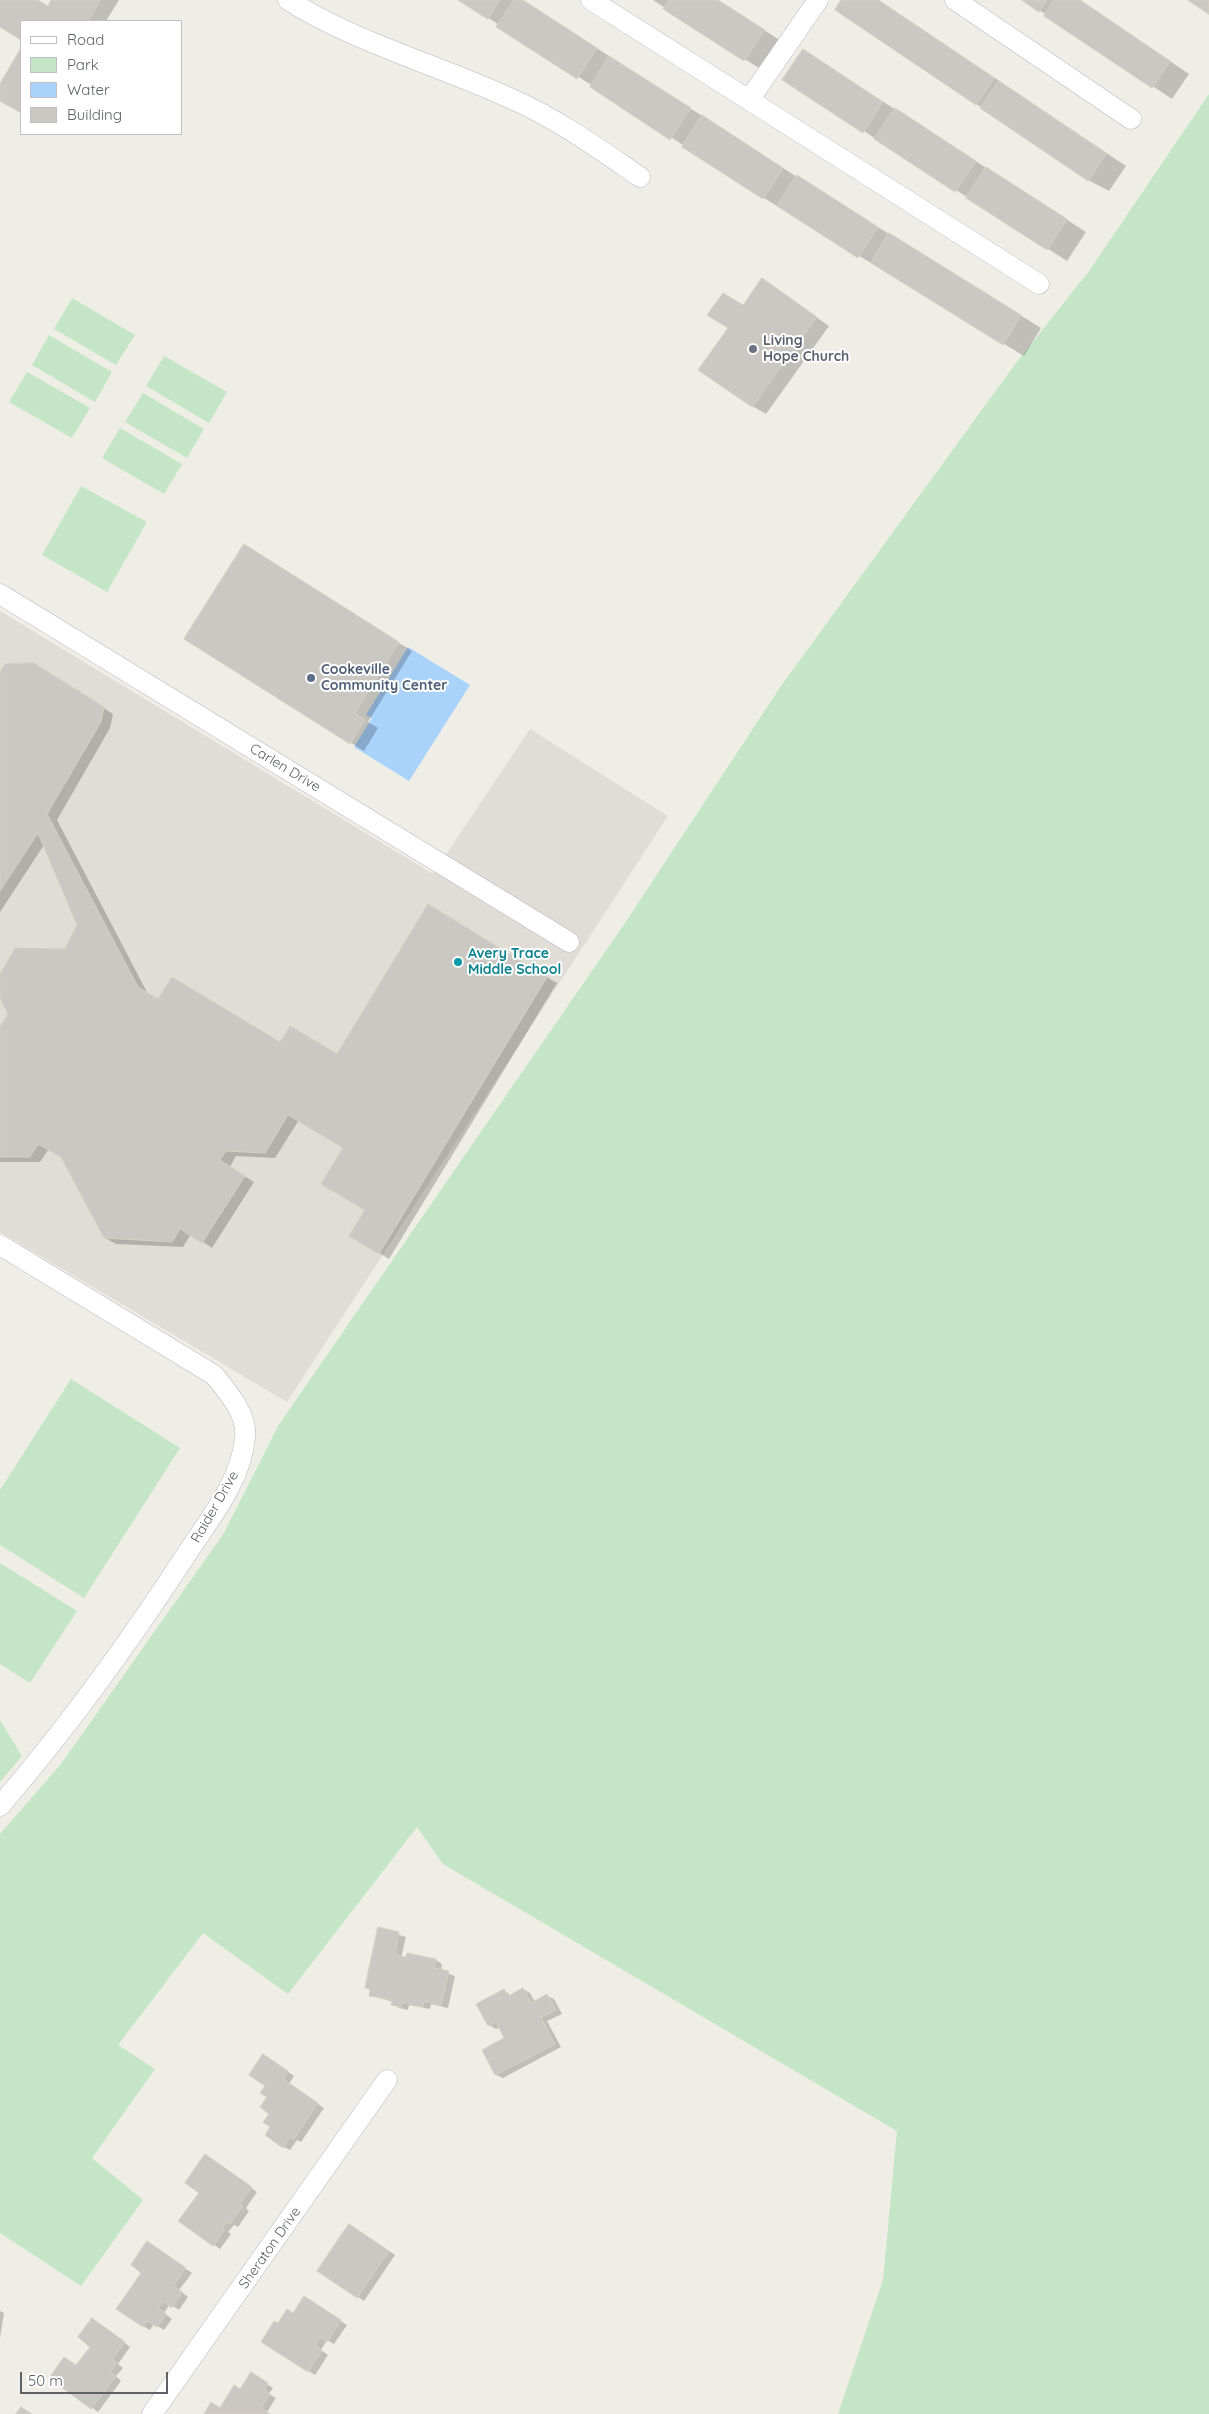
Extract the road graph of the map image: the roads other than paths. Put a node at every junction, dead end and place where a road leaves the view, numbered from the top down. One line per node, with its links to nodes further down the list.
1 (288, 0): 7 (street)
2 (591, 0): 5 (street)
3 (818, 0): 5 (street)
4 (955, 0): 6 (street)
5 (749, 100): 8 (street)
6 (1131, 119)
7 (640, 177)
8 (1039, 284)
9 (1, 596): 10 (street, Carlen Drive)
10 (569, 942)
11 (0, 1245): 12 (street, Raider Drive)
12 (0, 1806)
13 (387, 2080): 14 (street, Sheraton Drive)
14 (152, 2414)

